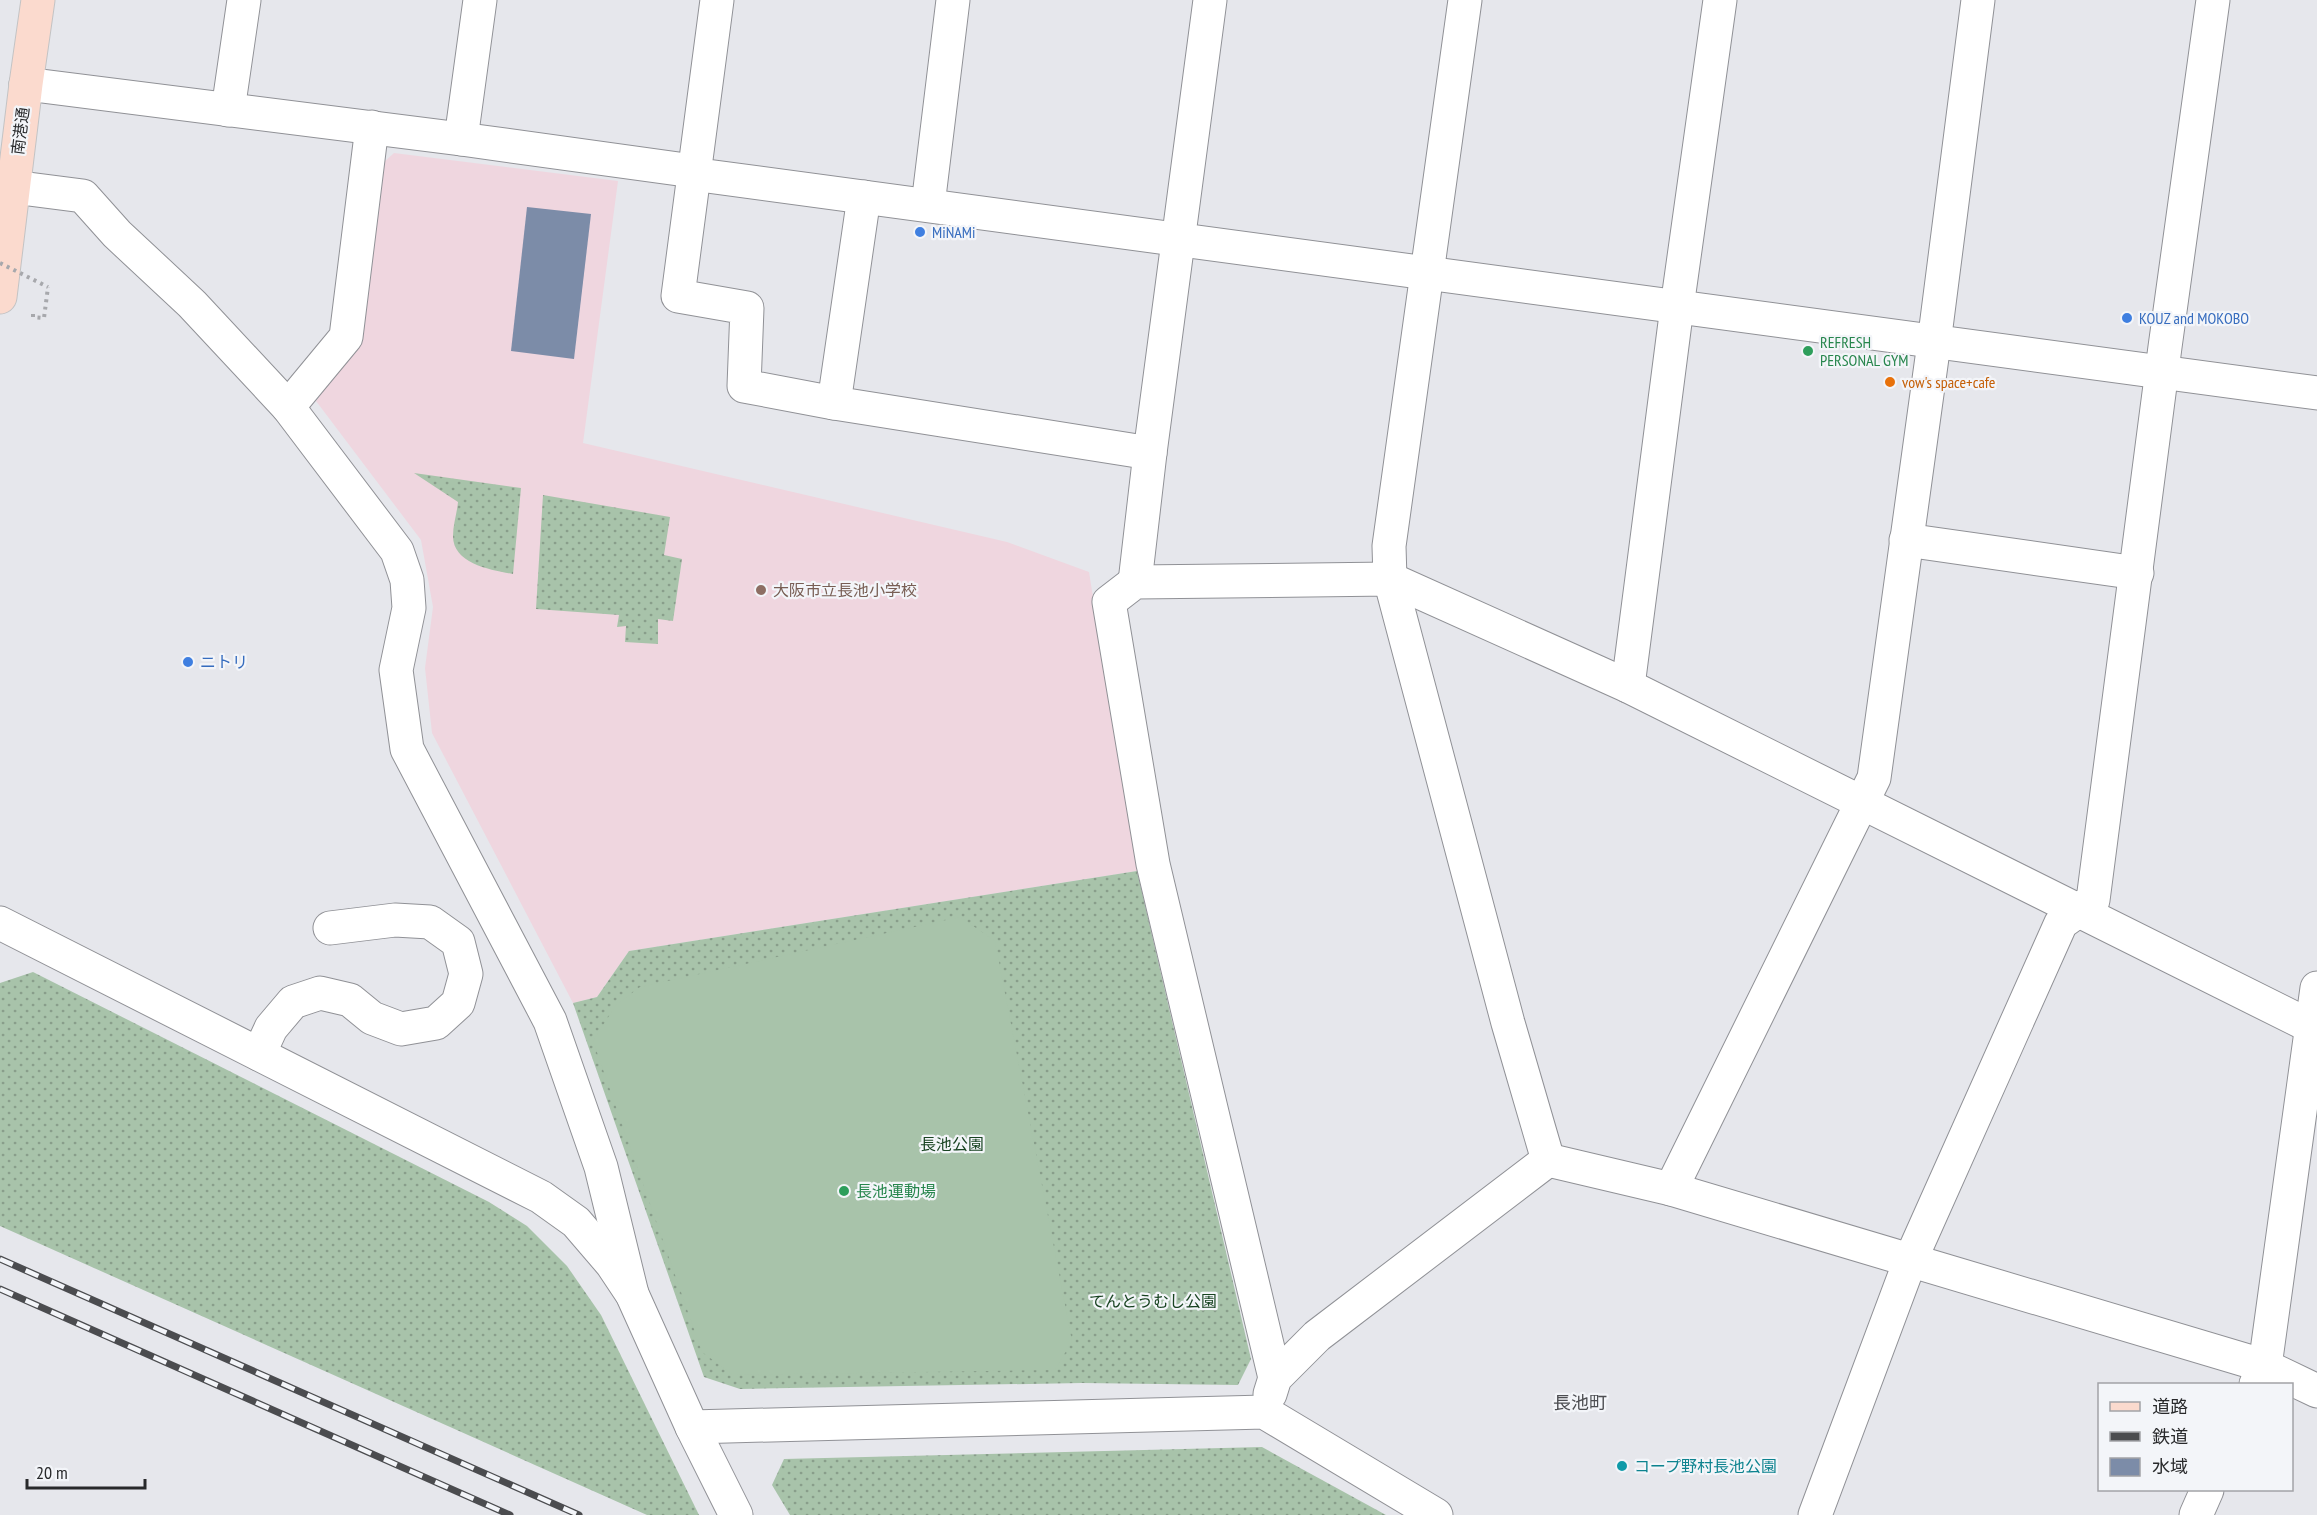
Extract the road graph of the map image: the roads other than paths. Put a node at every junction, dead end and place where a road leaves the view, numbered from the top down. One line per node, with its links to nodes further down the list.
1 (38, 0): 11 (main road, 南港通)
2 (244, 0): 12 (street)
3 (480, 0): 14 (street)
4 (717, 0): 15 (street)
5 (953, 0): 18 (street)
6 (1210, 0): 19 (street)
7 (1466, 0): 20 (street)
8 (1720, 0): 22 (street)
9 (1978, 0): 23 (street)
10 (2213, 0): 24 (street)
11 (26, 84): 12 (street); 16 (main road, 南港通)
12 (228, 110): 13 (street)
13 (372, 127): 14 (street); 27 (street)
14 (460, 139): 15 (street)
15 (693, 171): 17 (street); 26 (street)
16 (13, 187): 21 (main road, 南港通); 27 (street)
17 (864, 197): 18 (street); 26 (street)
18 (928, 205): 19 (street)
19 (1178, 240): 20 (street); 28 (street)
20 (1428, 274): 22 (street); 31 (street)
21 (0, 297)
22 (1677, 307): 23 (street); 33 (street)
23 (1934, 343): 24 (street); 29 (street)
24 (2162, 372): 25 (street); 30 (street)
25 (2317, 393)
26 (834, 403): 28 (street)
27 (288, 407): 45 (street)
28 (1150, 453): 32 (street)
29 (1906, 540): 30 (street); 34 (street)
30 (2137, 573): 35 (street)
31 (1390, 579): 32 (street); 33 (street); 42 (street)
32 (1135, 582): 47 (street)
33 (1628, 686): 34 (street)
34 (1862, 803): 35 (street); 43 (street)
35 (2078, 909): 39 (street); 44 (street)
36 (0, 923): 40 (street)
37 (330, 928): 40 (street)
38 (2317, 988): 39 (street)
39 (2312, 1027): 41 (street)
40 (259, 1054): 45 (street)
41 (2311, 1079): 46 (street)
42 (1548, 1160): 43 (street); 47 (street)
43 (1671, 1189): 44 (street)
44 (1910, 1261): 46 (street); 56 (street)
45 (632, 1294): 52 (street)
46 (2261, 1375): 48 (street)
47 (1275, 1378): 51 (street)
48 (2289, 1383)
49 (2293, 1384): 50 (street)
50 (2317, 1391)
51 (1264, 1412): 52 (street); 55 (street)
52 (692, 1427): 54 (street)
53 (2208, 1491): 57 (street)
54 (736, 1515)
55 (1436, 1515)
56 (1815, 1515)
57 (2196, 1515)

